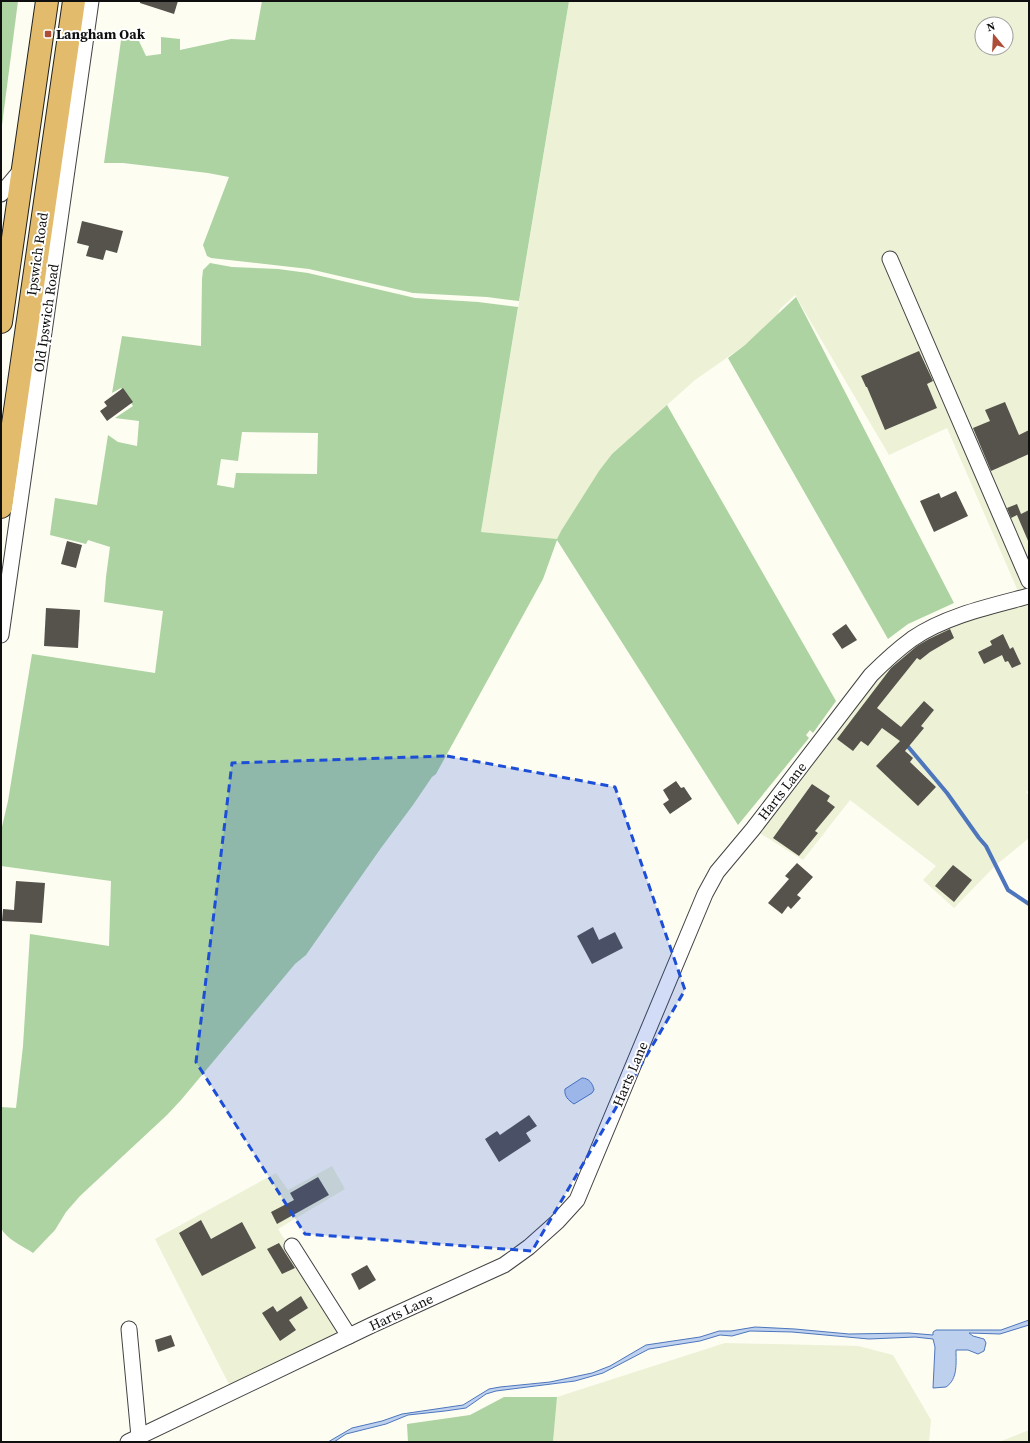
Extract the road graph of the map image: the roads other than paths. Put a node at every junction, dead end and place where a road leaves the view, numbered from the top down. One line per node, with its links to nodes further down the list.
1 (47, 1): 4 (highway, Ipswich Road)
2 (74, 1): 8 (highway, Ipswich Road)
3 (91, 1): 11 (street, Old Ipswich Road)
4 (22, 169): 5 (street); 7 (highway, Ipswich Road)
5 (1, 194)
6 (890, 259): 9 (street)
7 (1, 322)
8 (1, 507)
9 (1029, 581)
10 (1029, 596): 14 (street, Harts Lane)
11 (1, 634)
12 (292, 1246): 14 (street)
13 (129, 1329): 15 (street)
14 (349, 1336): 15 (street, Harts Lane)
15 (134, 1439)

